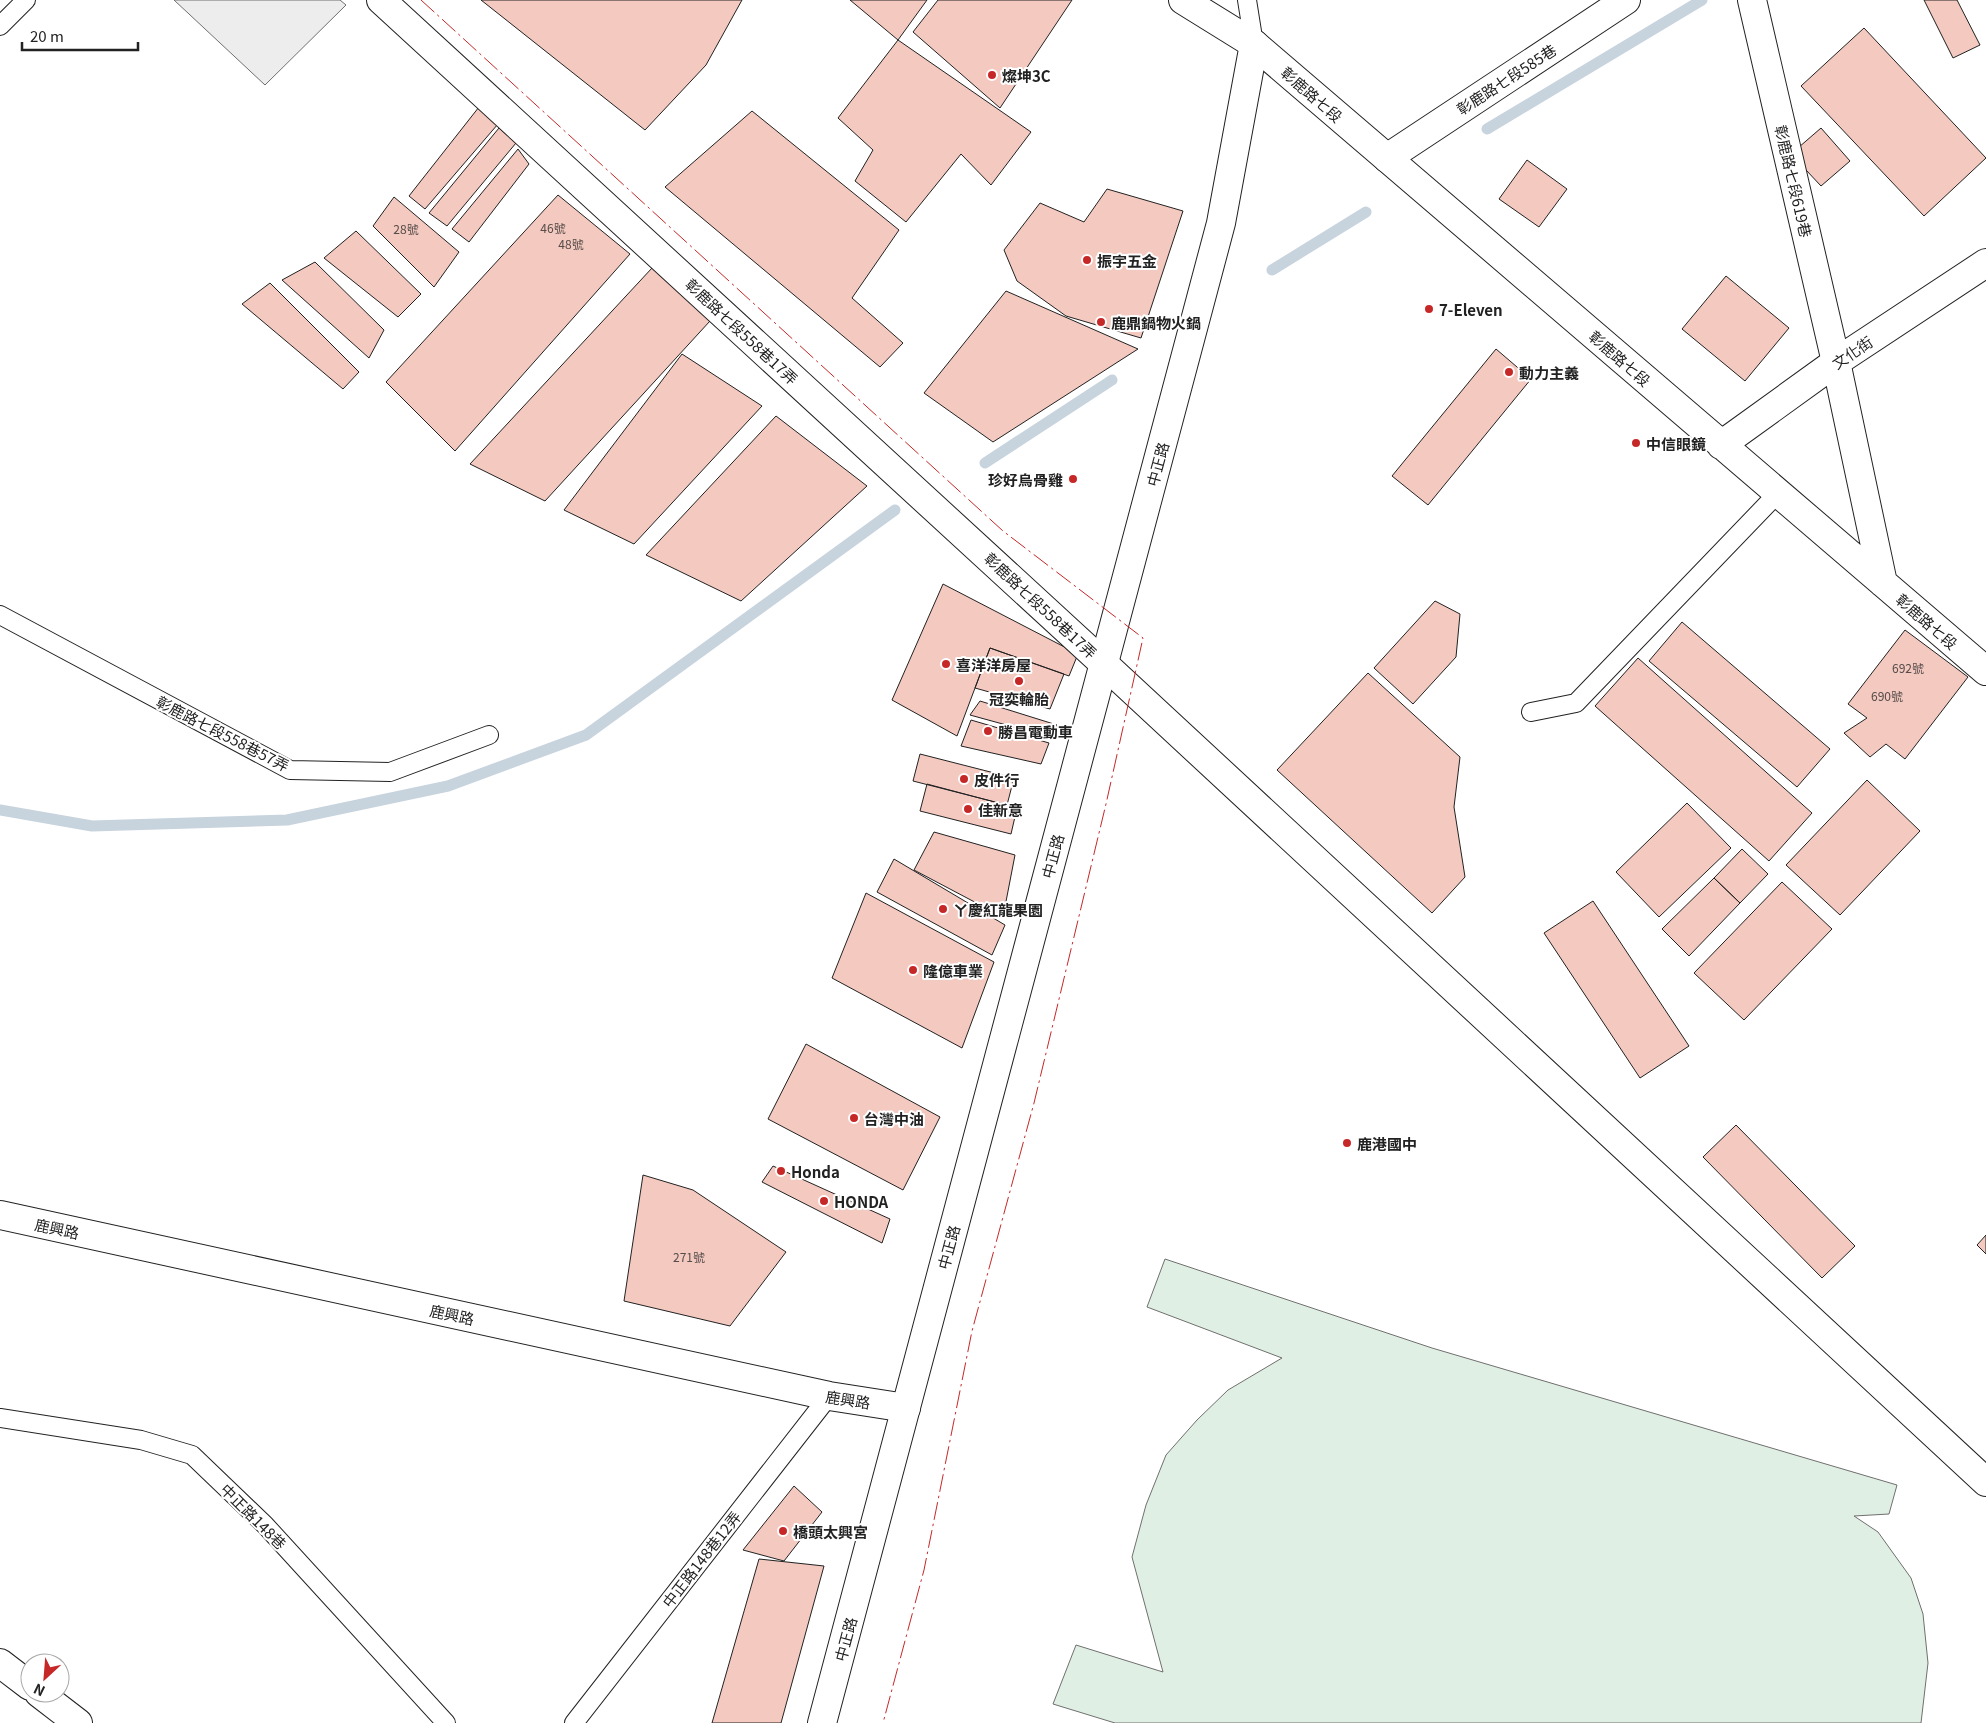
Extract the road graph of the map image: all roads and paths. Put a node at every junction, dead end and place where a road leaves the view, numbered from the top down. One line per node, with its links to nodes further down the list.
1 (26, 0): 8 (lane)
2 (382, 0): 17 (street, 彰鹿路七段558巷17弄)
3 (1183, 0): 9 (street, 彰鹿路七段)
4 (1215, 0): 9 (street, 彰鹿路七段)
5 (1247, 0): 9 (lane)
6 (1626, 0): 10 (street, 彰鹿路七段585巷)
7 (1758, 3): 12 (street, 彰鹿路七段619巷)
8 (0, 26)
9 (1254, 44): 10 (street, 彰鹿路七段); 17 (street, 中正路)
10 (1386, 158): 13 (street, 彰鹿路七段)
11 (1986, 263): 12 (street, 文化街)
12 (1836, 362): 13 (street, 文化街); 15 (street, 彰鹿路七段619巷)
13 (1721, 445): 14 (street, 彰鹿路七段)
14 (1778, 493): 15 (street, 彰鹿路七段); 19 (lane)
15 (1883, 583): 18 (street, 彰鹿路七段)
16 (0, 615): 20 (lane, 彰鹿路七段558巷57弄)
17 (1103, 663): 23 (street, 中正路); 25 (street, 彰鹿路七段558巷17弄)
18 (1986, 671)
19 (1531, 712)
20 (489, 735)
21 (0, 1215): 22 (street, 鹿興路)
22 (829, 1396): 23 (street, 鹿興路); 31 (lane, 中正路148巷12弄)
23 (906, 1408): 32 (street, 中正路)
24 (0, 1418): 30 (lane, 中正路148巷)
25 (1986, 1482)
26 (0, 1663): 27 (street)
27 (20, 1678)
28 (52, 1703): 29 (street)
29 (78, 1723)
30 (446, 1723)
31 (574, 1723)
32 (822, 1723)

